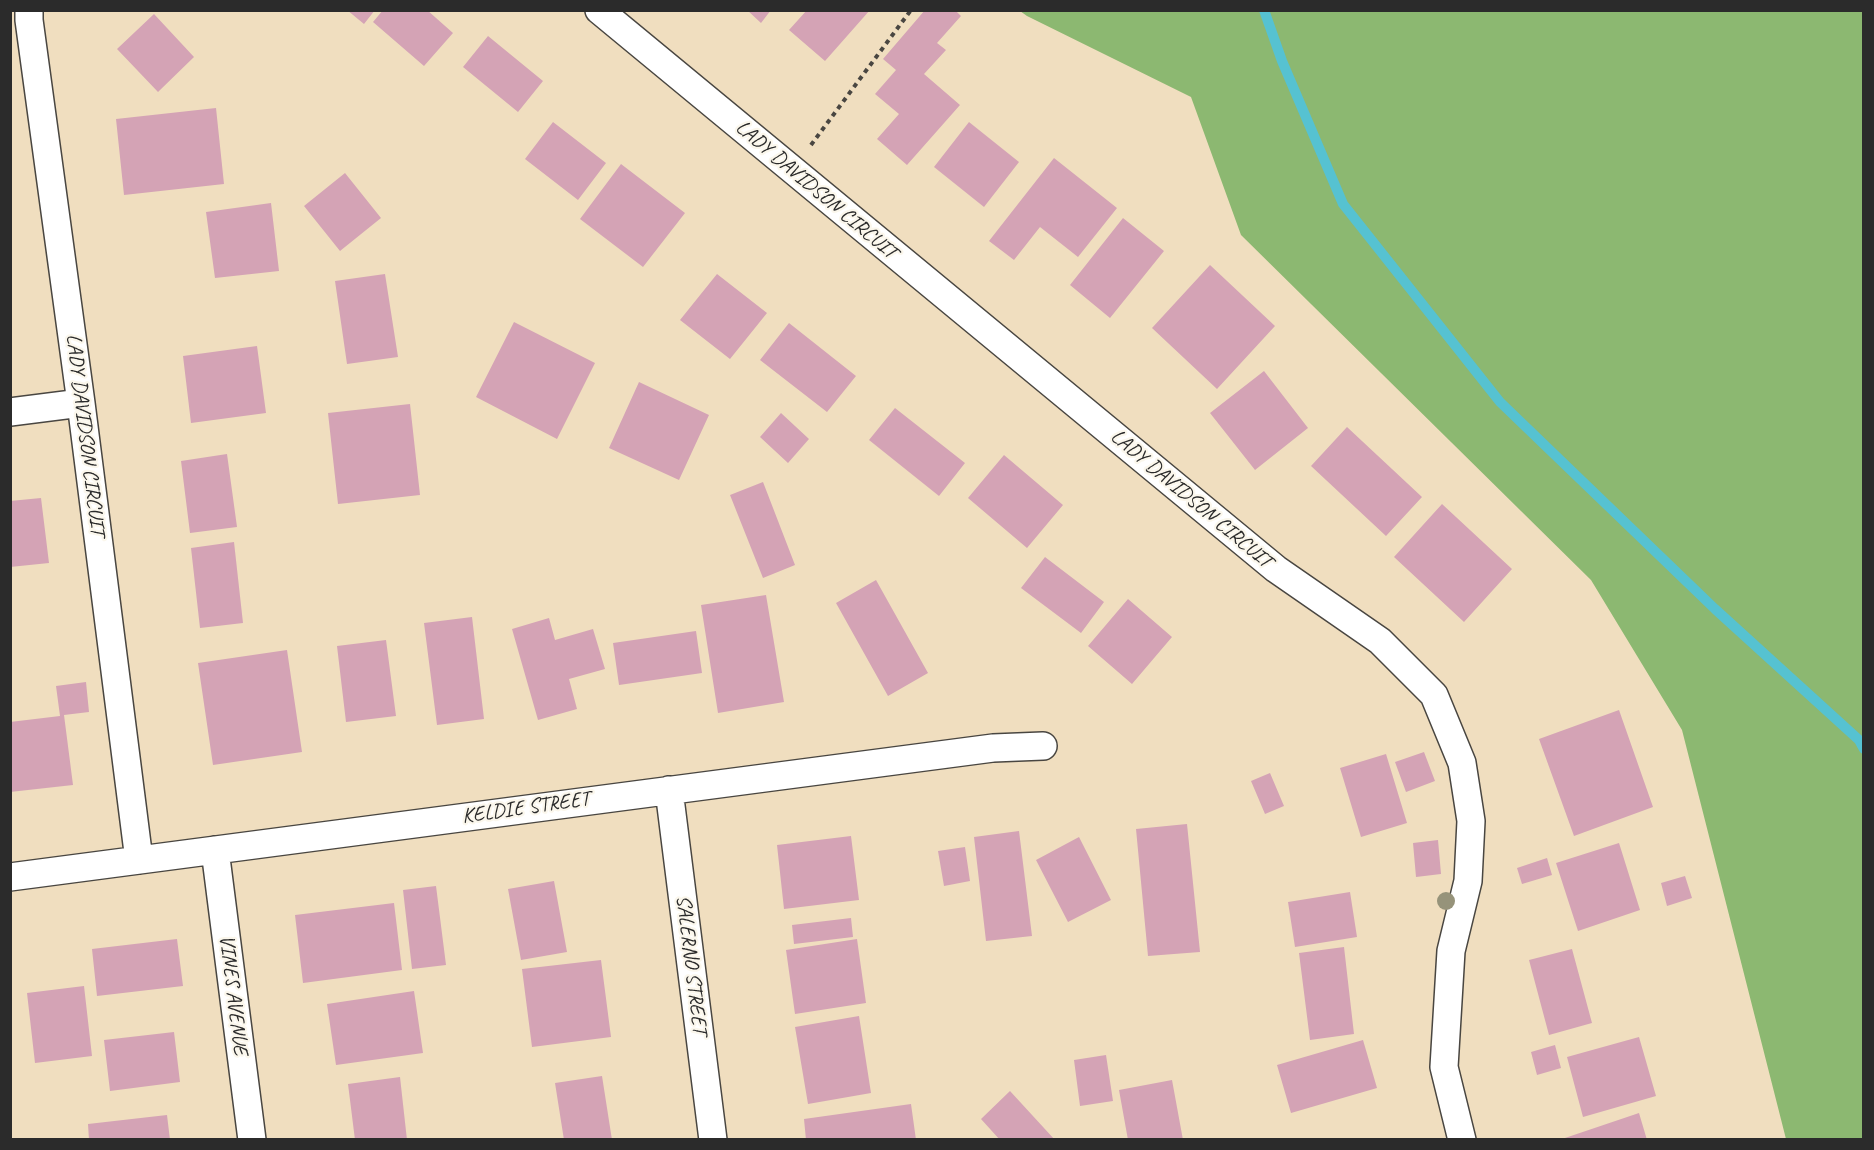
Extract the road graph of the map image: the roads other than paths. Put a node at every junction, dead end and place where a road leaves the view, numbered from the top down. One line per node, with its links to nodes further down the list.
1 (599, 10): 12 (street, LADY DAVIDSON CIRCUIT)
2 (23, 18): 3 (street, LADY DAVIDSON CIRCUIT)
3 (81, 403): 4 (street); 8 (street, LADY DAVIDSON CIRCUIT)
4 (10, 412)
5 (1043, 746): 6 (street, KELDIE STREET)
6 (669, 789): 7 (street, KELDIE STREET); 11 (street, SALERNO STREET)
7 (214, 850): 8 (street, KELDIE STREET); 10 (street, VINES AVENUE)
8 (139, 860): 9 (street, KELDIE STREET)
9 (10, 877)
10 (252, 1140)
11 (713, 1140)
12 (1462, 1140)

